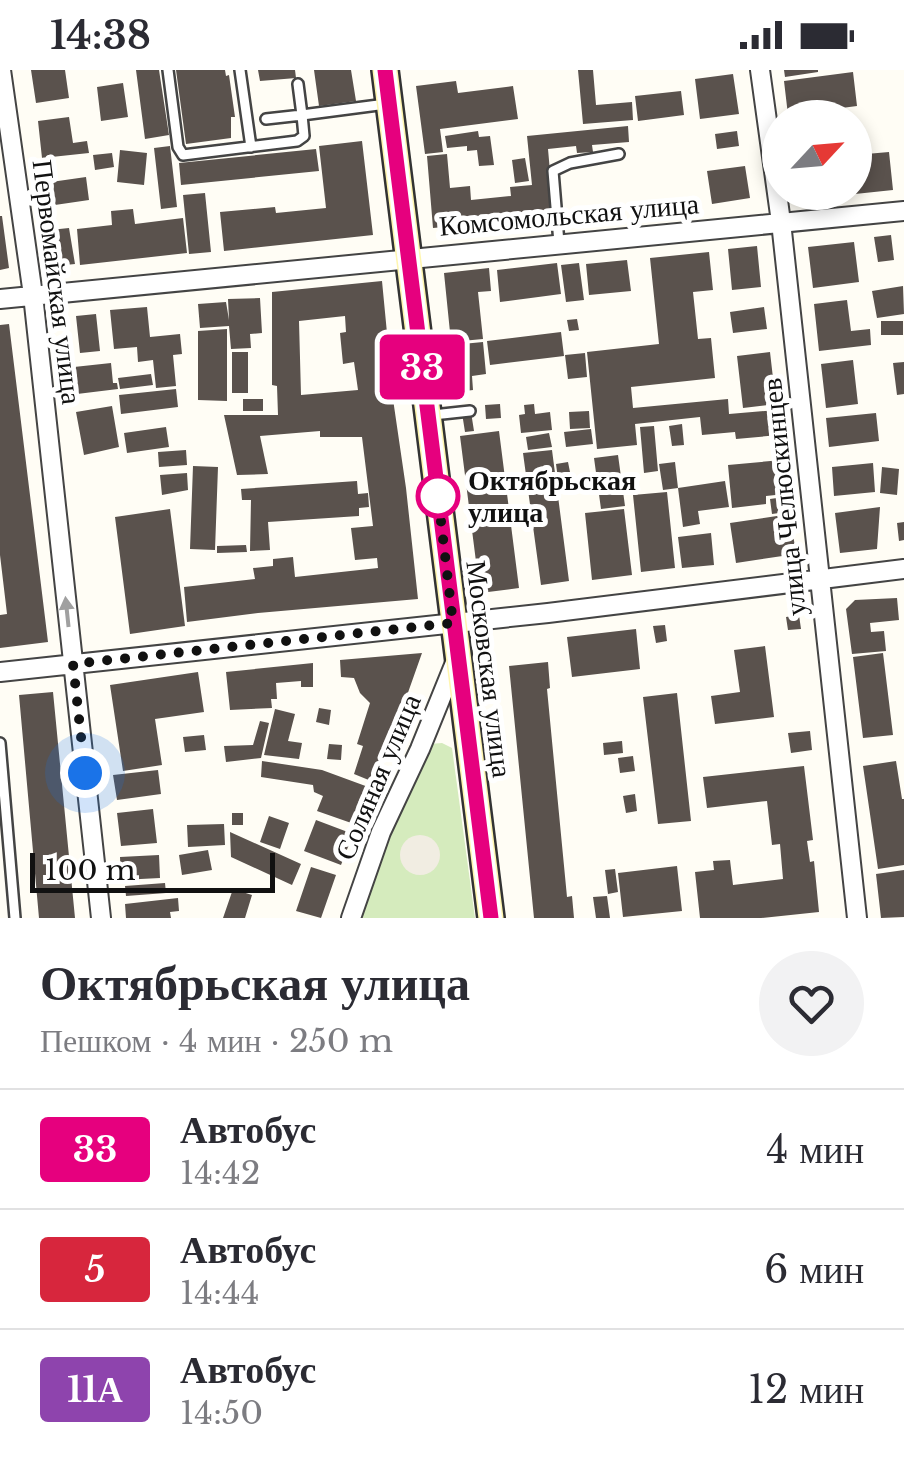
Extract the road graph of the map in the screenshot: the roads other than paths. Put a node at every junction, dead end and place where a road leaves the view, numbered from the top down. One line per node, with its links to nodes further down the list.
1 (1, 70): 16 (street, Первомайская улица)
2 (168, 70): 10 (lane)
3 (240, 70): 10 (lane)
4 (385, 70): 7 (main road, Московская улица)
5 (760, 70): 13 (street, улица Челюскинцев)
6 (298, 84): 8 (lane)
7 (389, 103): 8 (lane); 15 (main road, Московская улица)
8 (302, 114): 9 (lane); 10 (lane)
9 (266, 119)
10 (251, 147)
11 (620, 154): 14 (lane)
12 (904, 212): 13 (street, Комсомольская улица)
13 (781, 222): 14 (street, Комсомольская улица); 21 (street, улица Челюскинцев)
14 (559, 243): 15 (street, Комсомольская улица)
15 (408, 258): 16 (street, Комсомольская улица); 19 (main road, Московская улица)
16 (32, 295): 17 (street, Комсомольская улица); 24 (street, Первомайская улица, one-way to 16)
17 (0, 299)
18 (470, 411): 19 (lane)
19 (428, 416): 22 (main road, Московская улица)
20 (904, 569): 21 (street)
21 (821, 581): 22 (street); 31 (street, улица Челюскинцев)
22 (453, 623): 23 (main road, Московская улица); 24 (street)
23 (457, 658): 29 (street, Соляная улица); 30 (main road, Московская улица)
24 (73, 664): 25 (street); 28 (street, Первомайская улица)
25 (0, 672)
26 (0, 743): 27 (lane)
27 (15, 918)
28 (101, 918)
29 (351, 918)
30 (490, 918)
31 (857, 918)

